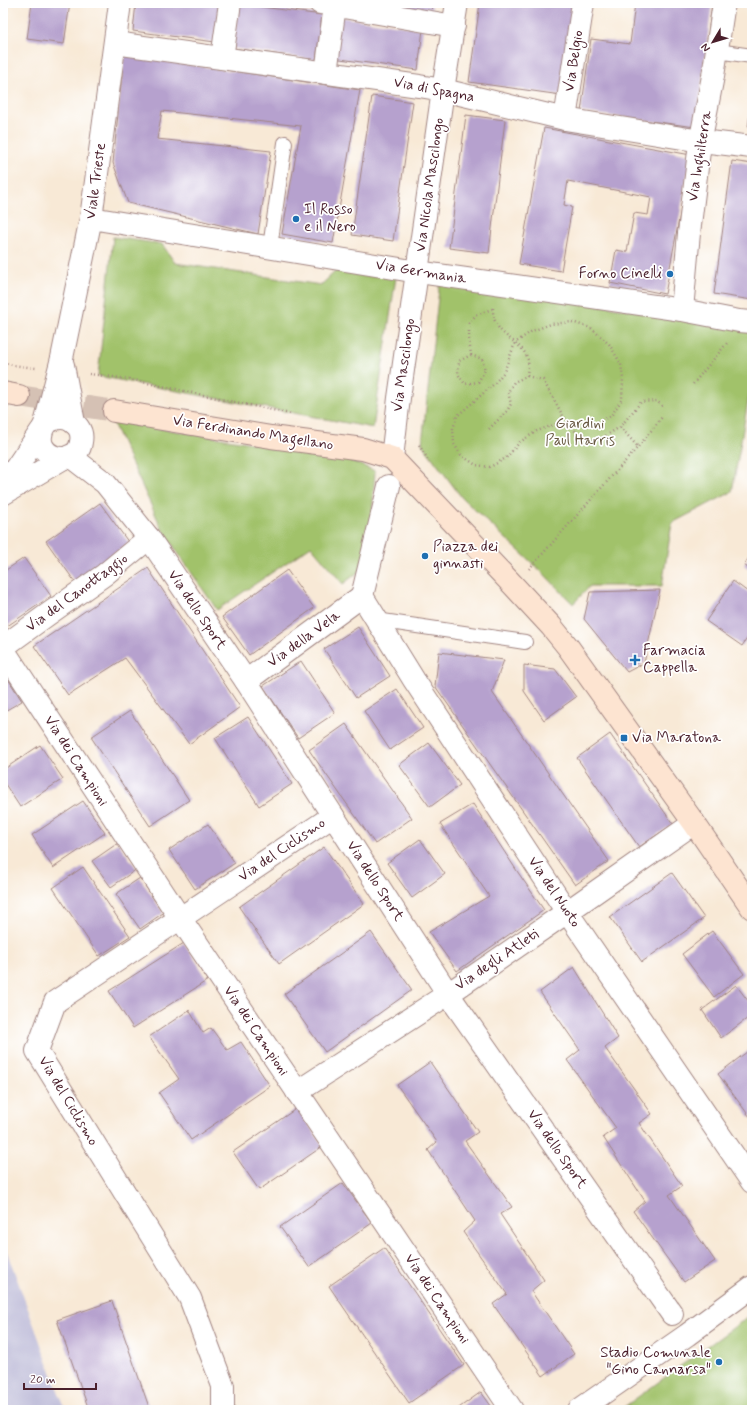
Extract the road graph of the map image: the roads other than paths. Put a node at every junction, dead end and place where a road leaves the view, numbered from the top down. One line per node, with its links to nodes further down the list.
1 (120, 3): 8 (street, Viale Trieste)
2 (230, 3): 11 (street)
3 (457, 3): 7 (street, Via Nicola Mascilongo)
4 (583, 3): 14 (street, Via Belgio)
5 (724, 3): 9 (street, Via Inghilterra)
6 (328, 4): 7 (street); 12 (street)
7 (454, 26): 13 (street, Via Nicola Mascilongo)
8 (115, 44): 11 (street, Via di Spagna); 18 (street, Viale Trieste)
9 (717, 51): 10 (lane); 15 (street, Via Inghilterra)
10 (752, 56)
11 (222, 58): 12 (street, Via di Spagna)
12 (326, 73): 13 (street, Via di Spagna)
13 (443, 90): 14 (street, Via di Spagna); 20 (street, Via Nicola Mascilongo)
14 (565, 119): 15 (street, Via di Spagna)
15 (701, 141): 17 (street, Via di Spagna); 21 (street, Via Inghilterra)
16 (285, 143): 19 (lane)
17 (752, 147)
18 (91, 218): 19 (street, Via Germania); 23 (street, Viale Trieste)
19 (270, 247): 20 (street, Via Germania)
20 (418, 272): 21 (street, Via Germania); 28 (street, Via Mascilongo)
21 (682, 310): 22 (street, Via Germania)
22 (746, 322)
23 (53, 363): 25 (street, Viale Trieste); 26 (street, Viale Trieste)
24 (114, 410): 28 (street, Via Ferdinando Magellano)
25 (74, 423): 26 (street); 27 (street, Viale Trieste)
26 (43, 428): 27 (street, Viale Trieste); 30 (street)
27 (66, 458): 31 (street); 32 (street, Via dello Sport)
28 (392, 458): 39 (street)
29 (388, 486): 33 (street)
30 (3, 487)
31 (3, 494)
32 (149, 538): 36 (street, Via del Canottaggio); 37 (street, Via dello Sport)
33 (362, 596): 34 (street, Via del Nuoto); 37 (street, Via della Vela)
34 (376, 620): 35 (lane); 41 (street, Via del Nuoto)
35 (525, 642)
36 (3, 648): 42 (street, Via dei Campioni)
37 (246, 681): 38 (street, Via dello Sport)
38 (333, 816): 42 (street, Via del Ciclismo); 43 (street, Via dello Sport)
39 (694, 823): 40 (street); 41 (street, Via degli Atleti)
40 (752, 908)
41 (567, 912): 43 (street, Via degli Atleti); 45 (street, Via del Nuoto)
42 (180, 918): 44 (street, Via dei Campioni); 48 (street, Via del Ciclismo)
43 (448, 994): 44 (street, Via degli Atleti); 47 (street, Via dello Sport)
44 (297, 1092): 49 (street, Via dei Campioni)
45 (752, 1182)
46 (752, 1287): 50 (street)
47 (672, 1314)
48 (223, 1410)
49 (512, 1410)
50 (579, 1410)

